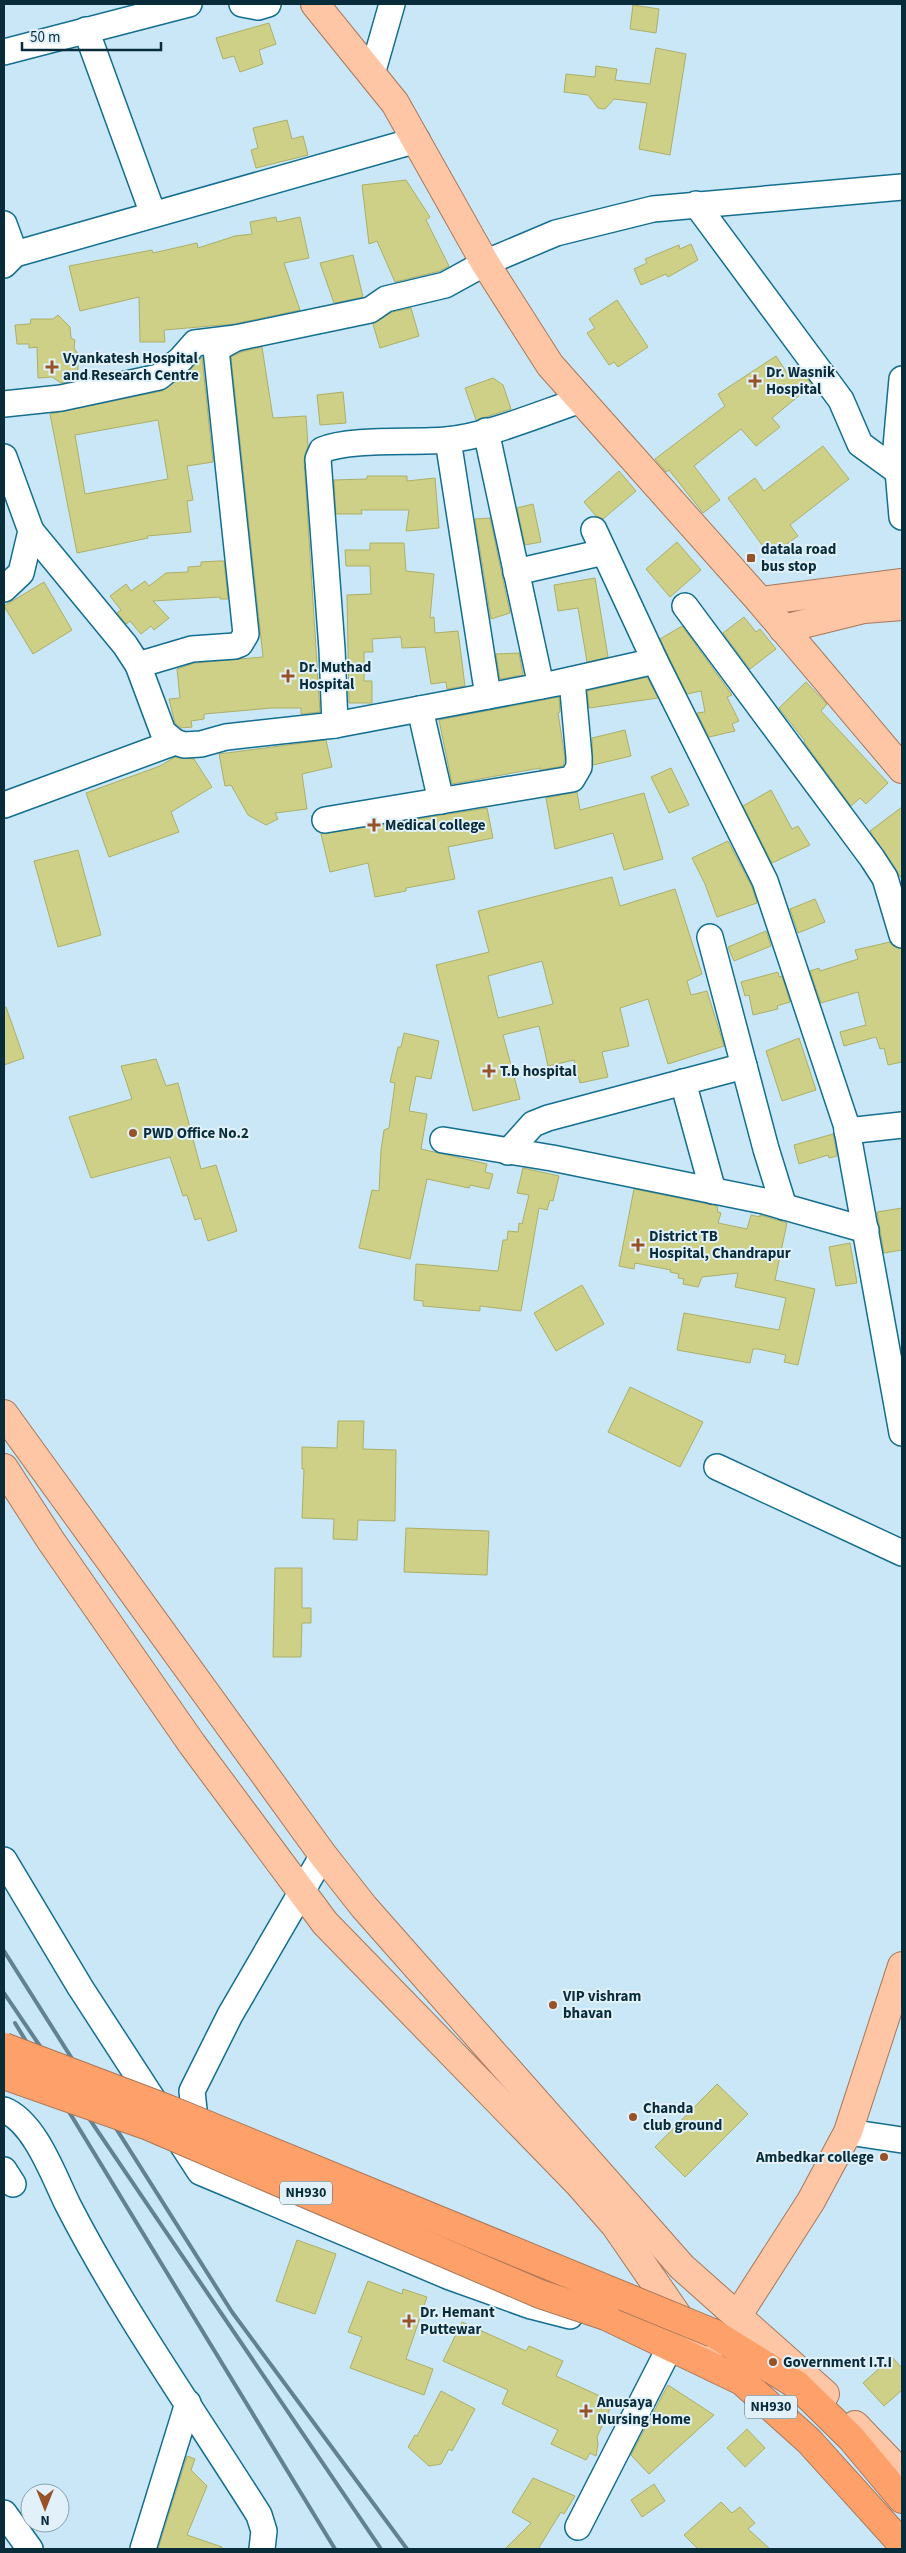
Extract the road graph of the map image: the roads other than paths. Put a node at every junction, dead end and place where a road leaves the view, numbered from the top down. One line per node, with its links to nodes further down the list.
1 (189, 4): 6 (street)
2 (242, 4): 3 (street)
3 (268, 4)
4 (315, 4): 8 (main road)
5 (392, 4): 8 (street)
6 (86, 30): 7 (street); 12 (street)
7 (4, 52)
8 (372, 74): 9 (main road)
9 (417, 140): 12 (street); 15 (main road)
10 (902, 187): 11 (street)
11 (696, 204): 15 (street); 23 (street)
12 (153, 214): 14 (street)
13 (4, 224): 14 (street)
14 (9, 259)
15 (485, 263): 16 (street); 18 (main road)
16 (236, 338): 19 (street); 34 (street)
17 (902, 379): 23 (street)
18 (581, 400): 20 (street); 29 (main road)
19 (4, 404)
20 (486, 431): 21 (street); 26 (street)
21 (448, 440): 37 (street); 39 (street)
22 (4, 457): 25 (street)
23 (897, 471): 24 (street)
24 (902, 517)
25 (31, 531): 28 (street); 34 (street)
26 (516, 572): 33 (street); 36 (street)
27 (902, 583): 29 (main road)
28 (4, 589)
29 (760, 602): 32 (main road)
30 (685, 606): 45 (street)
31 (902, 606): 32 (main road)
32 (784, 629): 41 (main road)
33 (655, 661): 35 (street); 50 (street)
34 (138, 665): 40 (street)
35 (572, 680): 36 (street); 42 (street)
36 (541, 686): 37 (street)
37 (488, 696): 38 (street)
38 (420, 709): 39 (street); 42 (street)
39 (335, 725): 40 (street)
40 (175, 742): 43 (street)
41 (902, 769)
42 (441, 800): 44 (street)
43 (4, 805)
44 (326, 820)
45 (902, 935)
46 (710, 937): 47 (street)
47 (744, 1066): 48 (street); 54 (street)
48 (683, 1082): 52 (street); 53 (street)
49 (902, 1125): 50 (street)
50 (847, 1132): 55 (street)
51 (443, 1140): 52 (street)
52 (508, 1152): 53 (street)
53 (713, 1191): 54 (street)
54 (784, 1207): 55 (street)
55 (866, 1230): 57 (street)
56 (4, 1414): 61 (main road)
57 (902, 1434)
58 (717, 1467): 60 (street)
59 (4, 1468): 62 (main road)
60 (902, 1553)
61 (263, 1772): 62 (main road); 63 (main road)
62 (229, 1794): 65 (main road)
63 (323, 1855): 65 (street); 73 (main road)
64 (4, 1860): 72 (street)
65 (302, 1893): 72 (street); 76 (main road)
66 (902, 1966): 70 (main road)
67 (4, 2047): 79 (highway, NH930, bridge)
68 (4, 2075): 74 (highway, NH930, bridge)
69 (4, 2110): 77 (street)
70 (848, 2132): 71 (street); 73 (main road)
71 (902, 2140)
72 (200, 2172): 74 (street)
73 (738, 2316): 78 (main road)
74 (643, 2334): 75 (highway, NH930)
75 (670, 2347): 76 (highway, NH930); 81 (street)
76 (713, 2367): 82 (highway, NH930)
77 (188, 2403): 84 (street); 85 (street)
78 (902, 2474)
79 (902, 2499)
80 (4, 2513): 83 (street)
81 (578, 2527)
82 (898, 2544)
83 (30, 2549)
84 (143, 2549)
85 (262, 2549)

